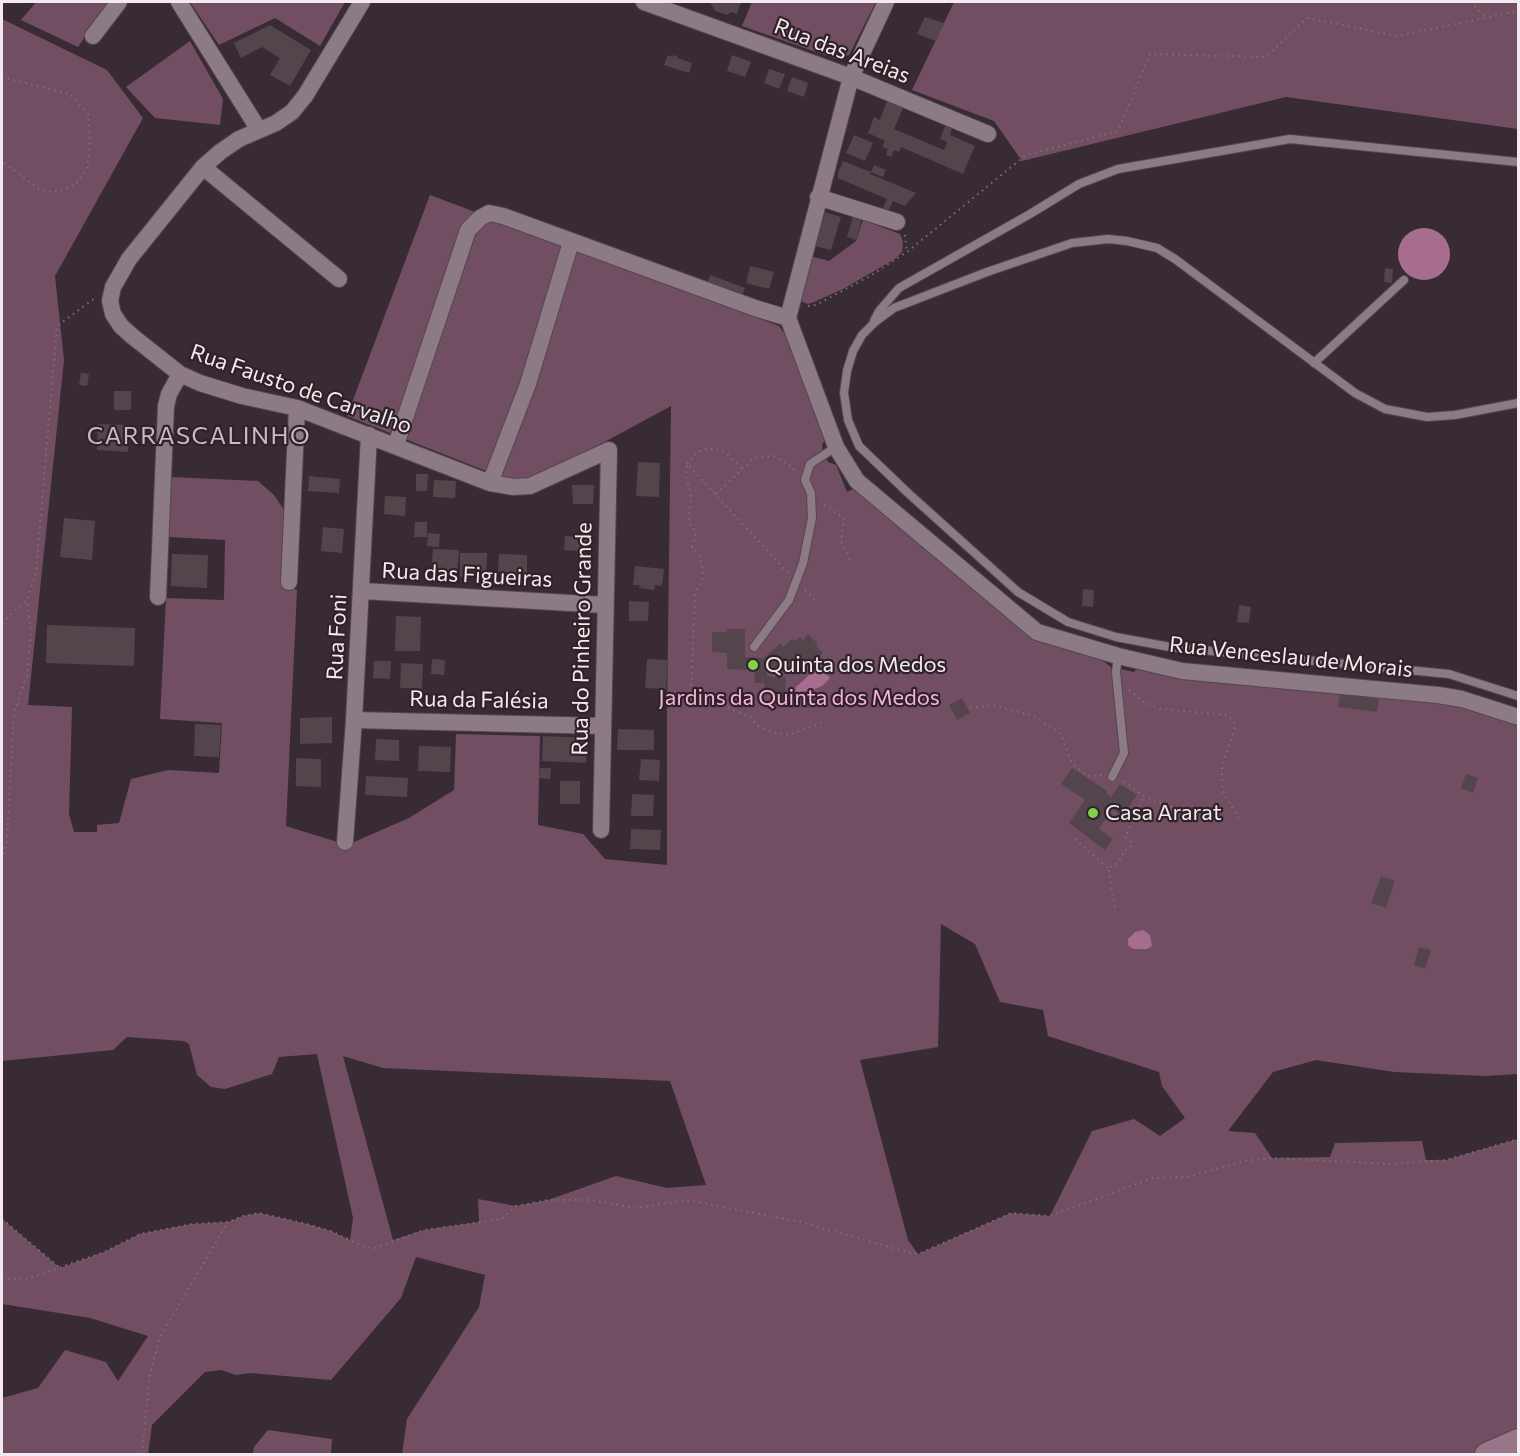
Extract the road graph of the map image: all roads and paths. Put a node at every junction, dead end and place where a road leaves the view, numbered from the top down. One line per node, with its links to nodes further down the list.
1 (118, 2): 9 (street)
2 (179, 2): 12 (street)
3 (362, 2): 12 (street)
4 (644, 2): 11 (street, Rua das Areias)
5 (886, 2): 11 (street)
6 (1470, 2): 8 (path)
7 (1518, 11): 8 (path)
8 (1487, 18): 23 (path)
9 (93, 36)
10 (2, 77): 14 (path)
11 (850, 77): 13 (street, Rua das Areias); 17 (street)
12 (259, 130): 16 (street)
13 (988, 134)
14 (2, 161)
15 (1518, 162): 24 (lane)
16 (203, 167): 20 (street); 22 (street)
17 (818, 197): 18 (street); 23 (street)
18 (897, 222)
19 (571, 242): 23 (street); 30 (street); 35 (street)
20 (339, 279)
21 (1404, 280): 25 (lane)
22 (113, 287): 26 (street, Rua Fausto de Carvalho); 43 (path)
23 (789, 312): 31 (street, Rua Venceslau de Morais)
24 (873, 324): 25 (lane); 50 (lane)
25 (1314, 363): 27 (lane)
26 (180, 374): 28 (street, Rua Fausto de Carvalho); 42 (street)
27 (1518, 403)
28 (297, 408): 29 (street, Rua Fausto de Carvalho); 40 (street)
29 (369, 435): 30 (street, Rua Fausto de Carvalho); 41 (street, Rua Foni)
30 (396, 445): 35 (street, Rua Fausto de Carvalho)
31 (836, 447): 36 (lane); 48 (street, Rua Venceslau de Morais)
32 (609, 450): 35 (street, Rua Fausto de Carvalho); 45 (street, Rua do Pinheiro Grande)
33 (687, 464): 34 (path); 37 (path); 54 (path)
34 (742, 469): 36 (path); 37 (path)
35 (490, 483)
36 (811, 492): 38 (path); 39 (lane)
37 (715, 494): 39 (path)
38 (850, 560)
39 (796, 581): 44 (path); 47 (lane)
40 (289, 582)
41 (362, 591): 45 (street, Rua das Figueiras); 53 (street, Rua Foni)
42 (158, 597)
43 (27, 600): 46 (path); 63 (path)
44 (816, 601)
45 (605, 605): 55 (street, Rua do Pinheiro Grande)
46 (2, 623)
47 (754, 647)
48 (1118, 656): 49 (lane); 52 (street, Rua Venceslau de Morais)
49 (1117, 681): 56 (lane); 59 (path)
50 (1518, 696)
51 (970, 708): 56 (path)
52 (1518, 717)
53 (354, 720): 55 (street, Rua da Falésia); 62 (street, Rua Foni)
54 (823, 722)
55 (602, 726): 60 (street, Rua do Pinheiro Grande)
56 (1113, 776): 57 (path)
57 (1142, 795): 58 (path); 64 (path)
58 (1193, 816)
59 (1241, 822)
60 (601, 830)
61 (1075, 839): 64 (path)
62 (345, 842)
63 (2, 860)
64 (1108, 868): 65 (path)
65 (1115, 907)
66 (1518, 1139): 68 (path)
67 (2, 1219): 69 (path)
68 (228, 1222): 69 (path); 72 (path)
69 (60, 1268): 70 (path)
70 (2, 1278)
71 (1518, 1440): 73 (main road)
72 (142, 1455)
73 (1486, 1455)

